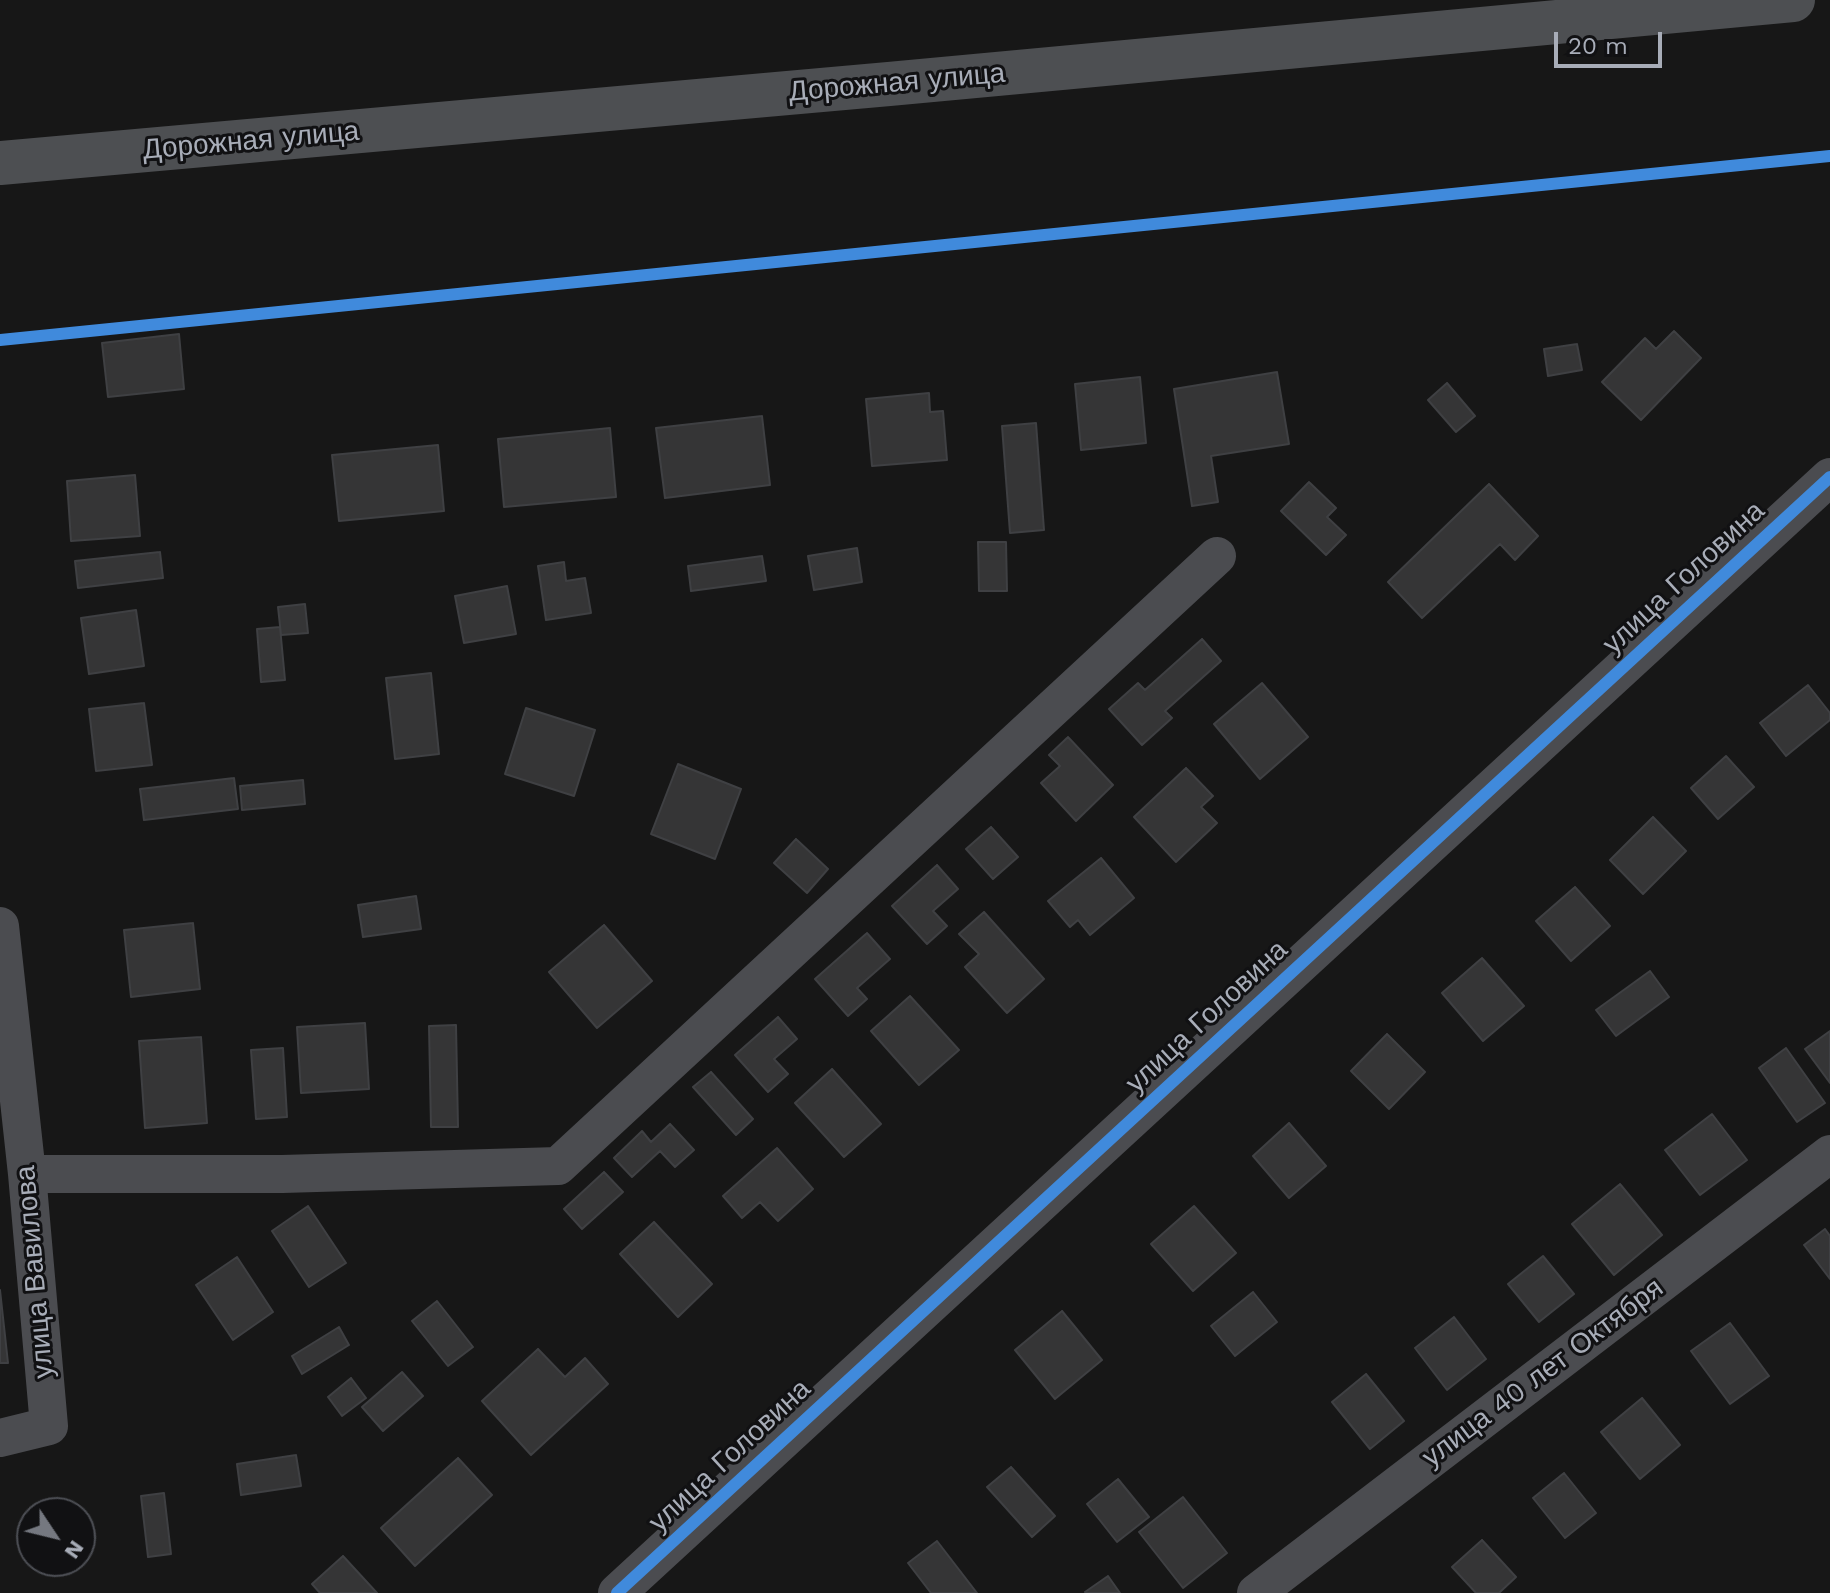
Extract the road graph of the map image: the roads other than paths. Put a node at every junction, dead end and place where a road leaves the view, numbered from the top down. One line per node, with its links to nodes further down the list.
1 (1793, 0): 2 (main road, Дорожная улица)
2 (0, 163)
3 (1830, 477): 9 (street, улица Головина)
4 (1217, 556): 7 (street)
5 (0, 926): 7 (street, улица Вавилова)
6 (1830, 1154): 10 (street, улица 40 лет Октября)
7 (27, 1174): 8 (street, улица Вавилова)
8 (0, 1438)
9 (617, 1593)
10 (1256, 1593)

